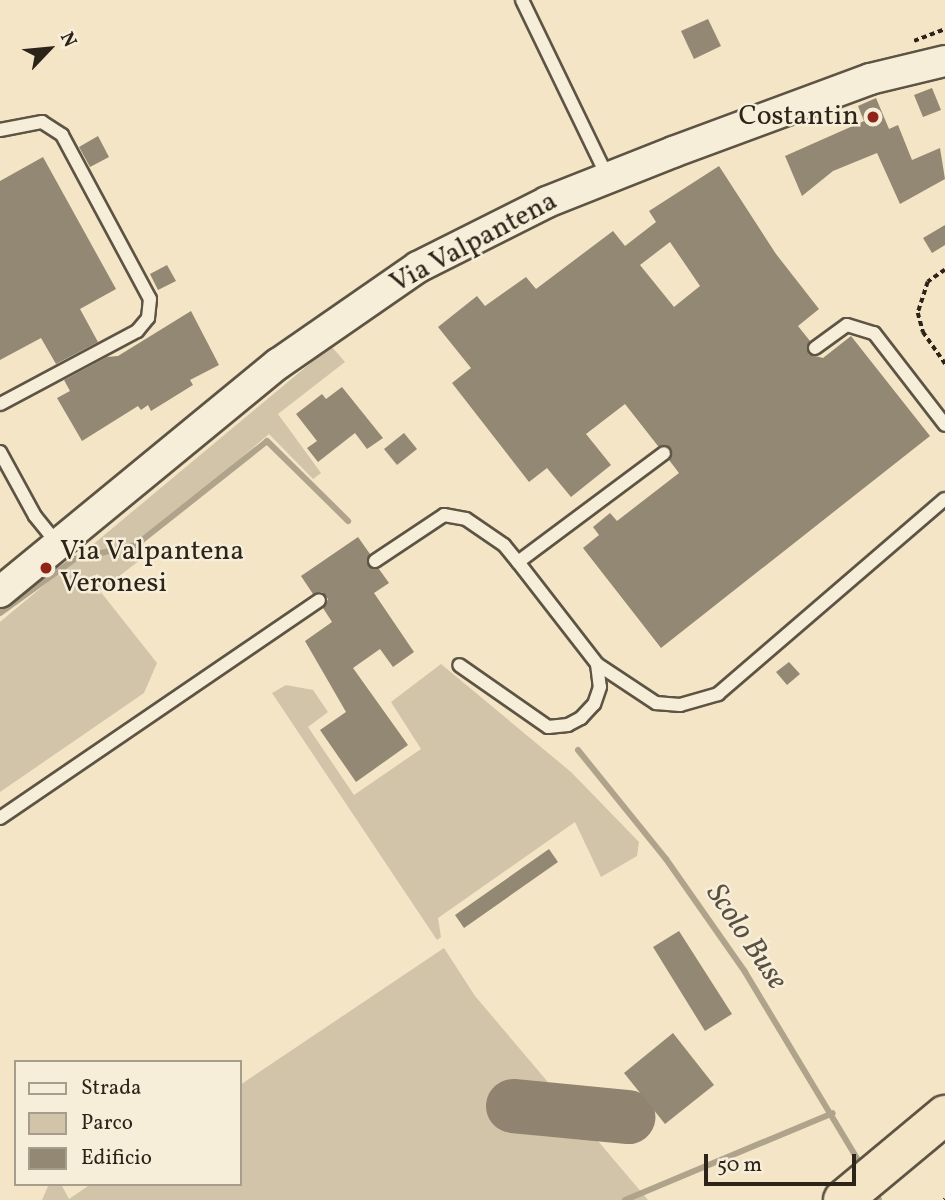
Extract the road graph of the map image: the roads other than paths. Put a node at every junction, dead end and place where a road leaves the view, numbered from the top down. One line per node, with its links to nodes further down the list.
1 (523, 0): 4 (lane)
2 (936, 63): 4 (street, Via Valpantena)
3 (0, 130): 6 (lane)
4 (608, 178): 11 (street, Via Valpantena)
5 (815, 348): 7 (lane)
6 (0, 404)
7 (945, 425)
8 (0, 452): 11 (lane)
9 (664, 453): 13 (lane)
10 (945, 499): 16 (lane)
11 (59, 545): 14 (street, Via Valpantena)
12 (375, 561): 13 (lane)
13 (518, 562): 16 (lane)
14 (0, 592)
15 (319, 600): 18 (lane)
16 (597, 664): 17 (lane)
17 (459, 665)
18 (0, 818)
19 (945, 1115): 20 (highway)
20 (843, 1200)

